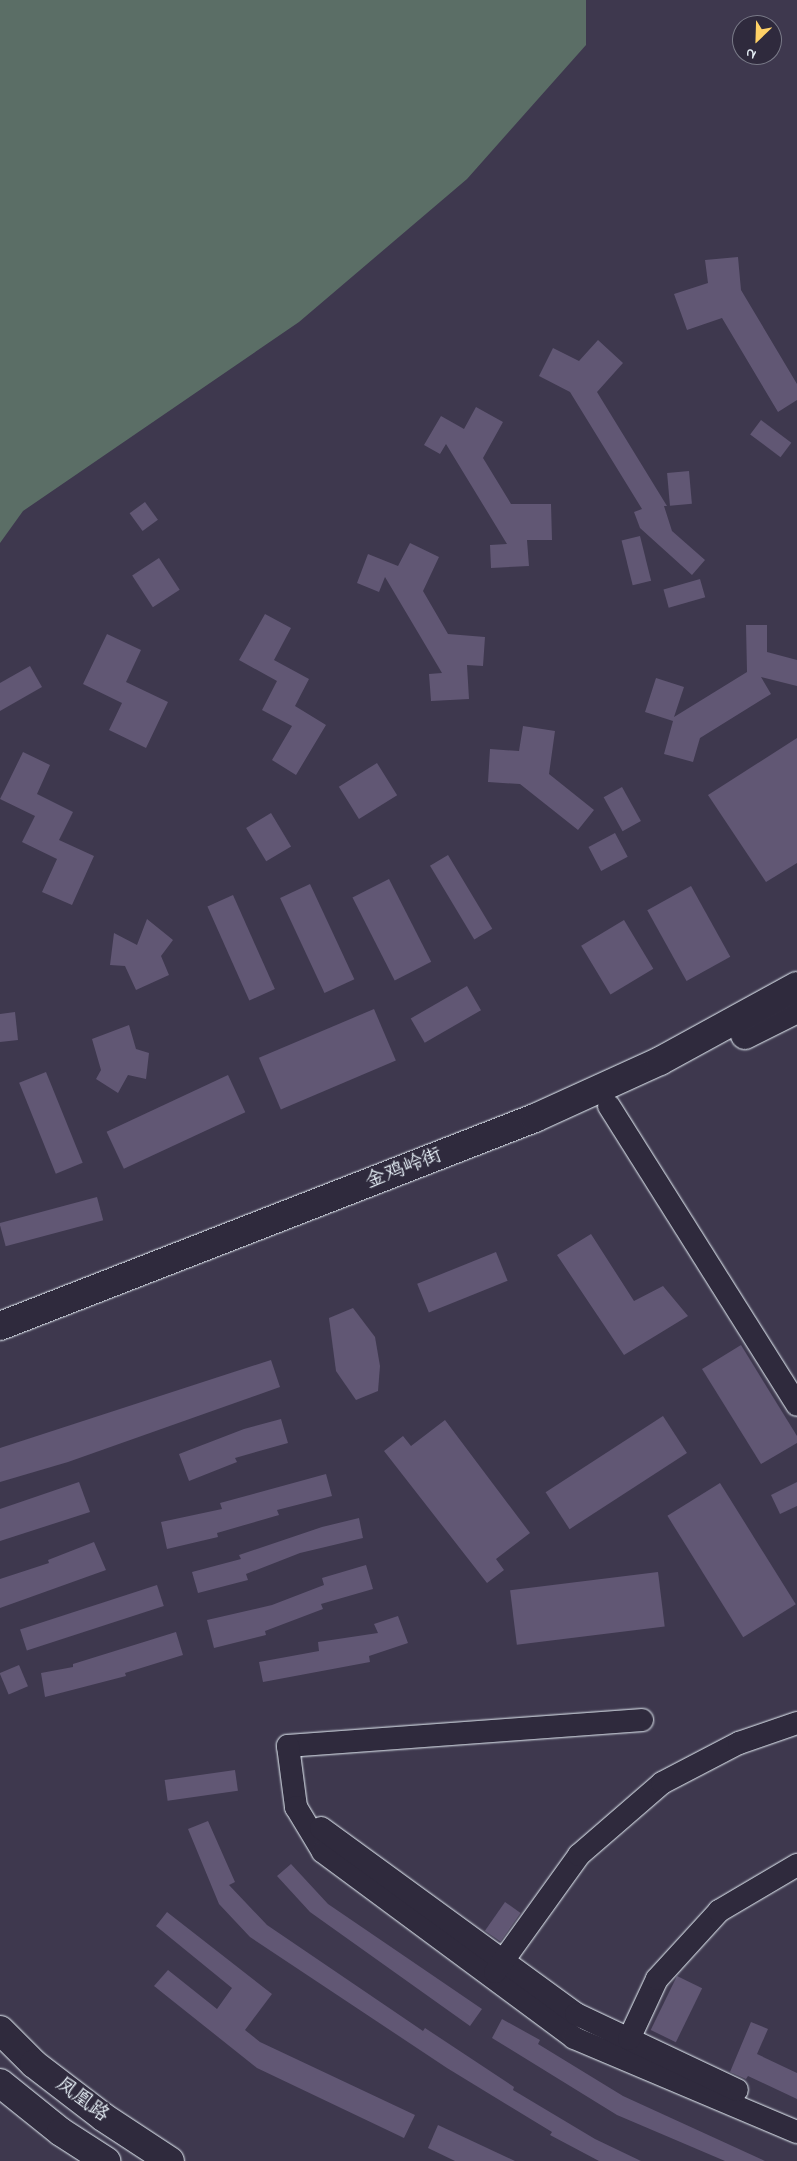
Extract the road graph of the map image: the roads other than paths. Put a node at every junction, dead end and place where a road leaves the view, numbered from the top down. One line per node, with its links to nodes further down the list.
1 (797, 986): 4 (main road, 金鸡岭街)
2 (797, 1009): 3 (main road, 金鸡岭街)
3 (609, 1106): 5 (main road, 金鸡岭街); 6 (street)
4 (0, 1326)
5 (0, 1341)
6 (797, 1405)
7 (642, 1720): 11 (street)
8 (797, 1722): 11 (street)
9 (321, 1828): 11 (street)
10 (797, 1865): 13 (street)
11 (497, 1969): 13 (street); 16 (street)
12 (0, 2030): 18 (main road, 凤凰路)
13 (629, 2039): 15 (street)
14 (0, 2083): 17 (main road, 凤凰路)
15 (797, 2119)
16 (797, 2132)
17 (106, 2161)
18 (170, 2161)

